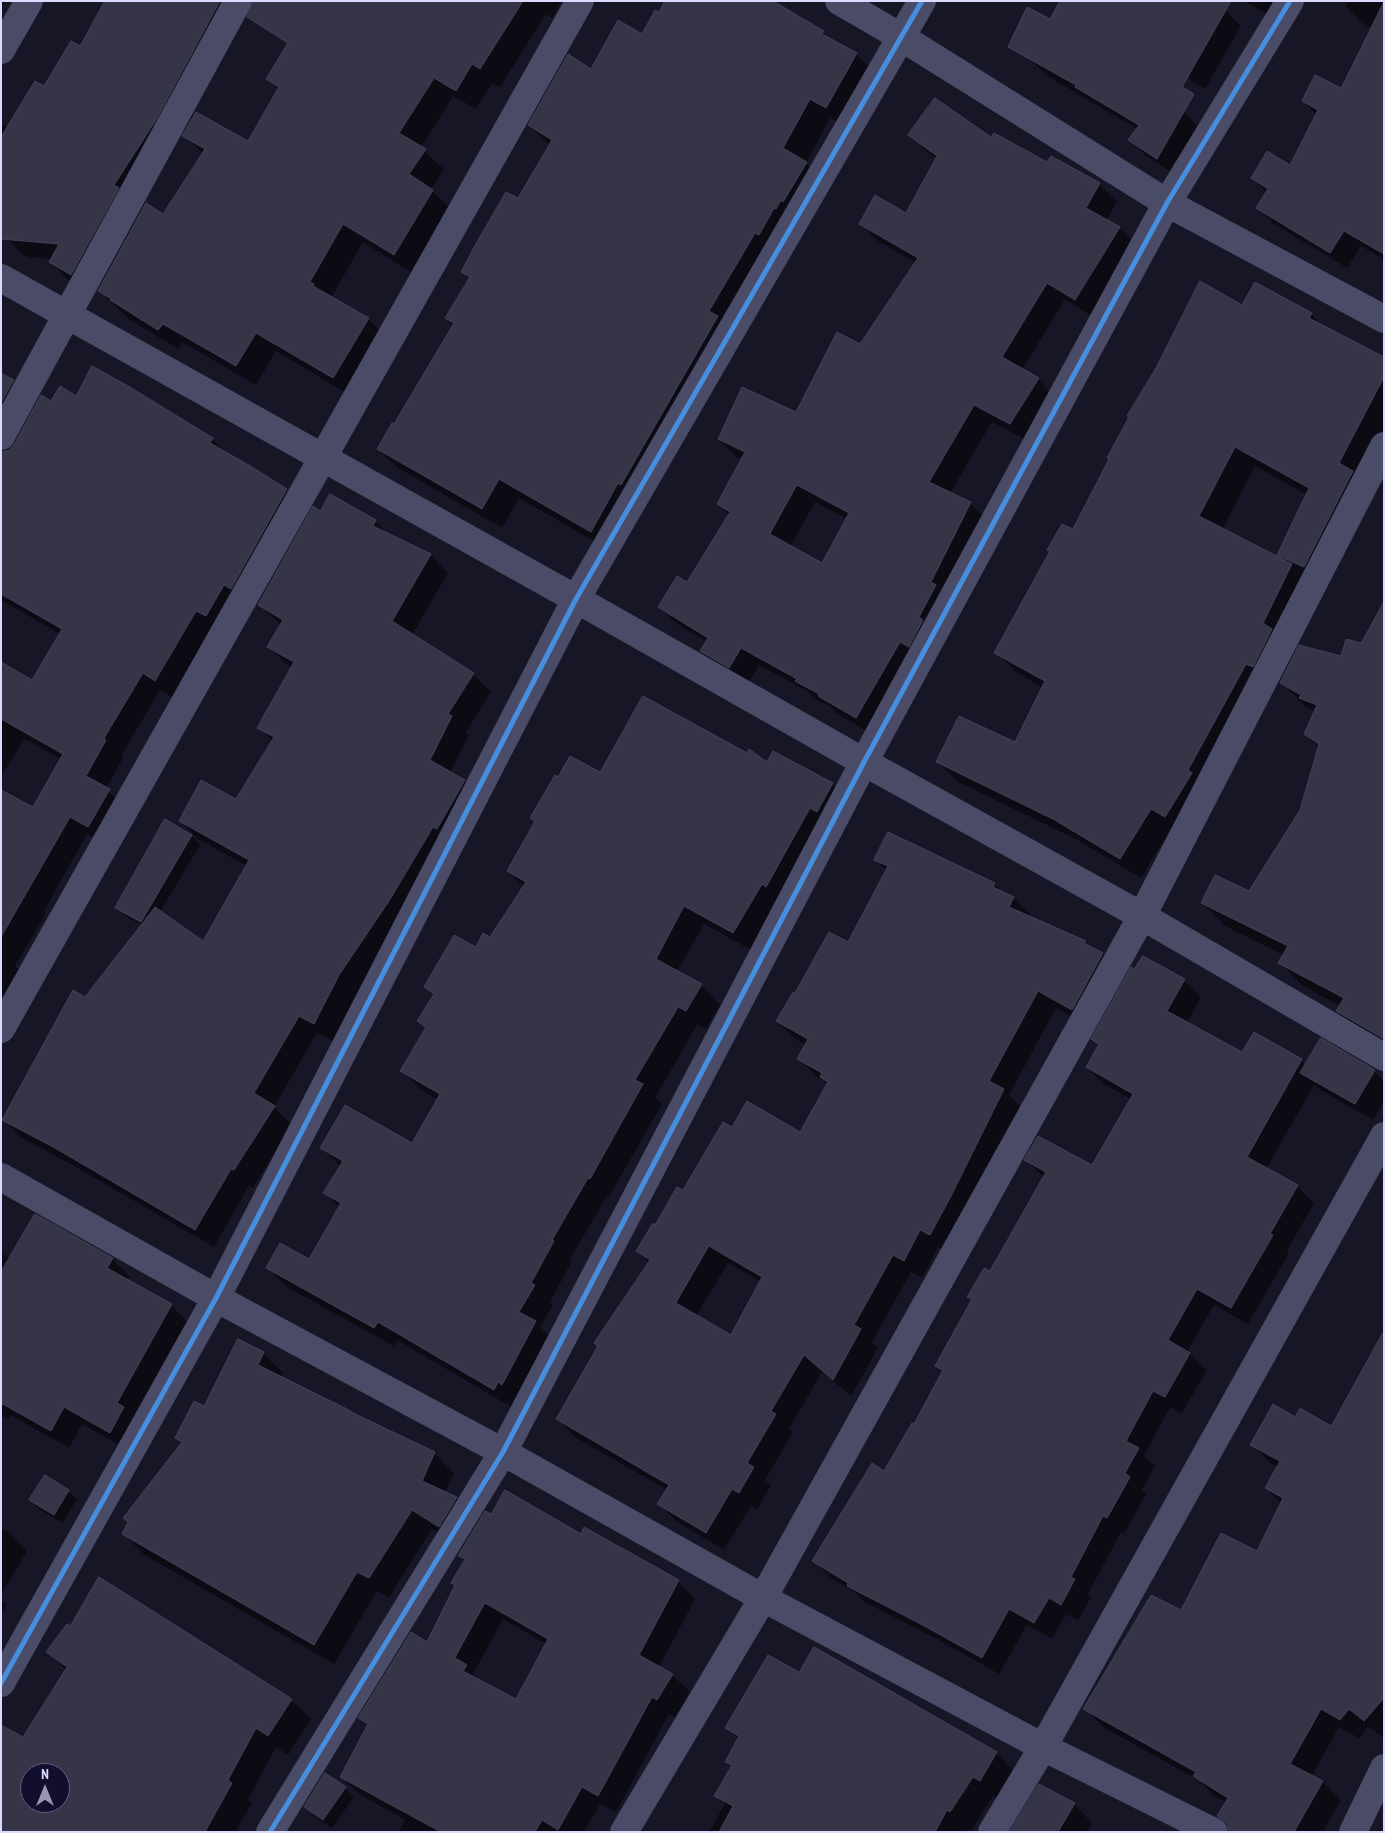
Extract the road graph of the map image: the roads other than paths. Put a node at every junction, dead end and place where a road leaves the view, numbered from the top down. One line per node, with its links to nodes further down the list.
1 (29, 1): 8 (street)
2 (238, 1): 11 (street)
3 (580, 1): 15 (street)
4 (839, 1): 7 (street)
5 (922, 1): 7 (street)
6 (1290, 1): 9 (street)
7 (901, 36): 9 (street); 16 (street)
8 (1, 50)
9 (1167, 203): 12 (street); 17 (street)
10 (1, 278): 11 (street)
11 (68, 315): 13 (street); 15 (street)
12 (1384, 319)
13 (1, 436)
14 (1384, 446): 18 (street)
15 (323, 458): 16 (street); 19 (street)
16 (576, 599): 17 (street); 23 (street)
17 (864, 762): 18 (street); 24 (street)
18 (1142, 916): 20 (street); 25 (street)
19 (1, 1029)
20 (1384, 1057)
21 (1384, 1136): 27 (street)
22 (1, 1177): 23 (street)
23 (216, 1298): 24 (street); 26 (street)
24 (503, 1452): 25 (street); 29 (street)
25 (763, 1598): 27 (street); 30 (street)
26 (1, 1683)
27 (1042, 1746): 31 (street); 32 (street)
28 (1384, 1768): 33 (street)
29 (270, 1832)
30 (624, 1832)
31 (992, 1832)
32 (1214, 1832)
33 (1353, 1832)

